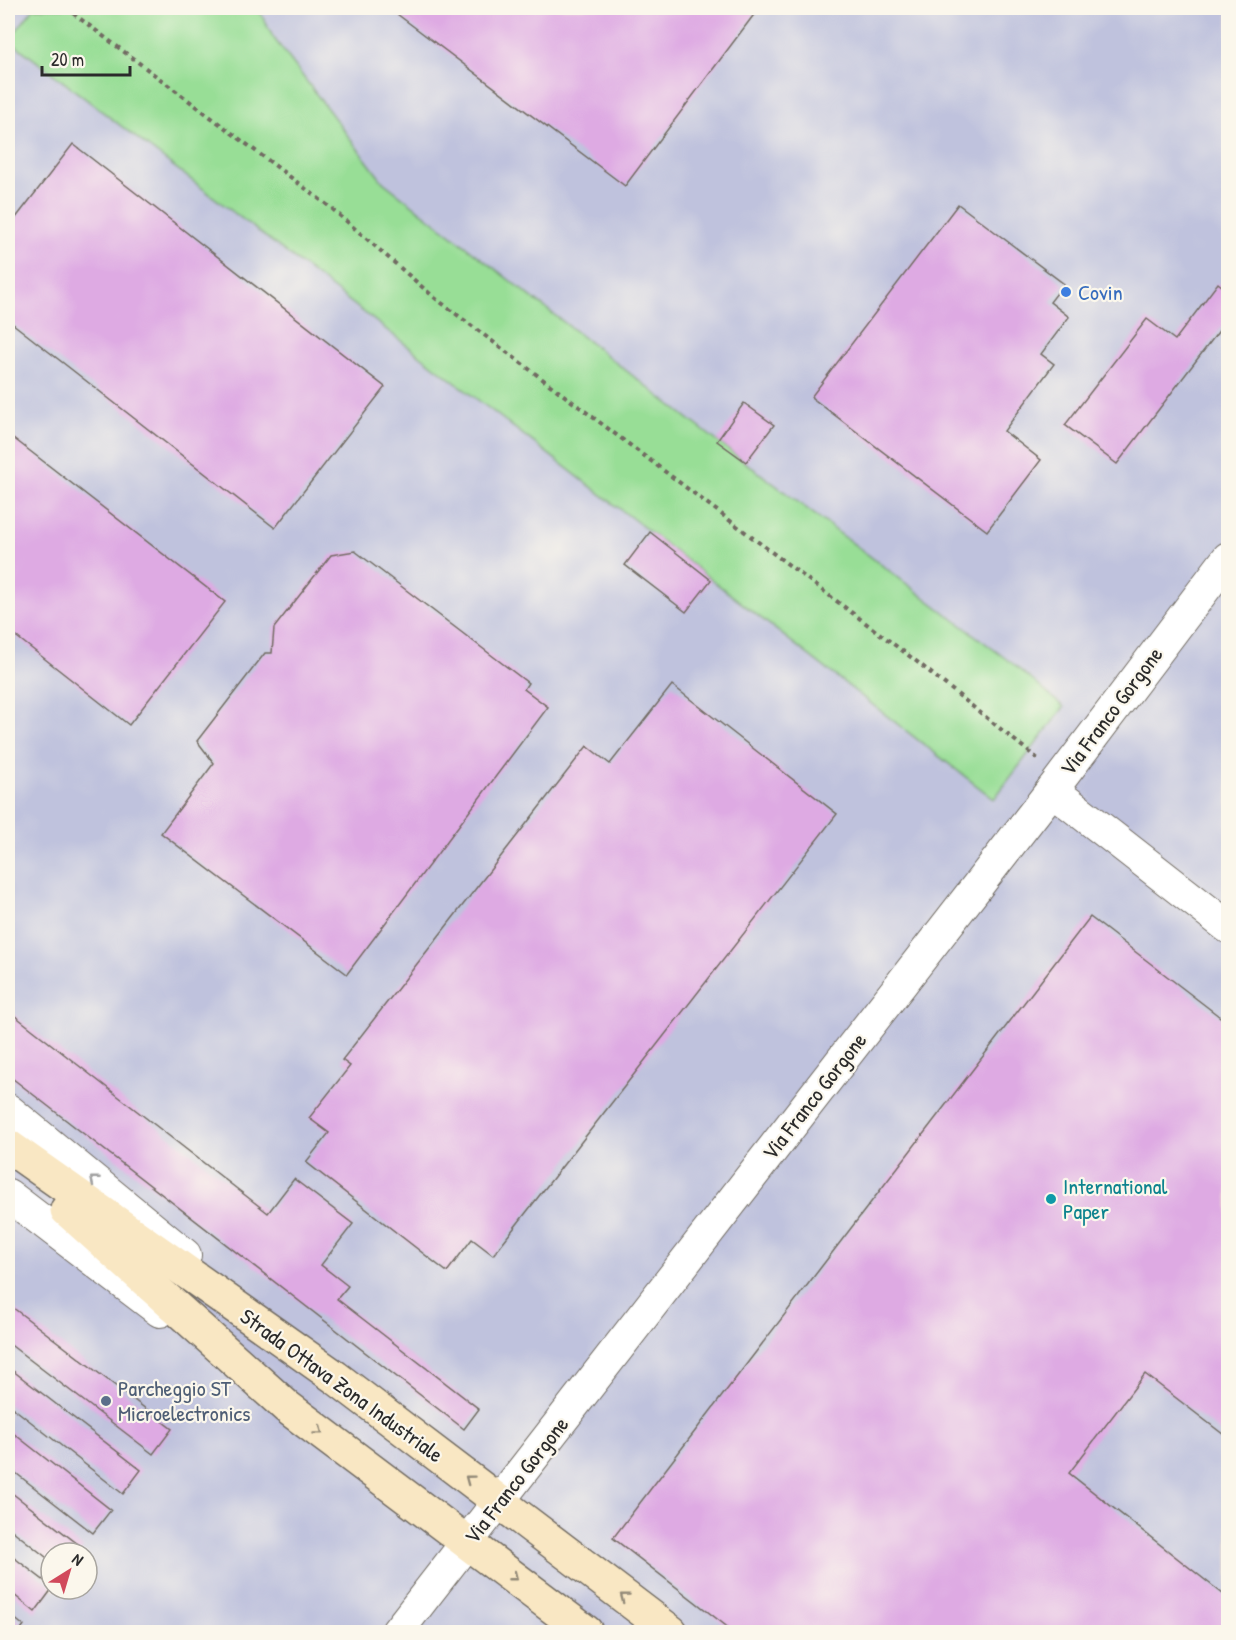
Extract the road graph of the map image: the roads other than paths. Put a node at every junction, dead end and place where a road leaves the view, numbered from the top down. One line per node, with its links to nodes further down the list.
1 (1228, 558): 2 (street, Via Franco Gorgone)
2 (1056, 784): 3 (street); 10 (street, Via Franco Gorgone)
3 (1228, 927)
4 (8, 1110): 8 (street, one-way to 4)
5 (8, 1146): 8 (main road, Strada Ottava Zona Industriale)
6 (8, 1156): 9 (main road)
7 (8, 1195): 9 (street)
8 (335, 1377): 10 (main road, Strada Ottava Zona Industriale, one-way to 8)
9 (287, 1407): 11 (main road, one-way to 11)
10 (499, 1501): 11 (street, Via Franco Gorgone); 14 (main road, Strada Ottava Zona Industriale, one-way to 10)
11 (467, 1541): 12 (street, Via Franco Gorgone); 13 (main road, one-way to 13)
12 (397, 1632)
13 (586, 1632)
14 (671, 1632)

